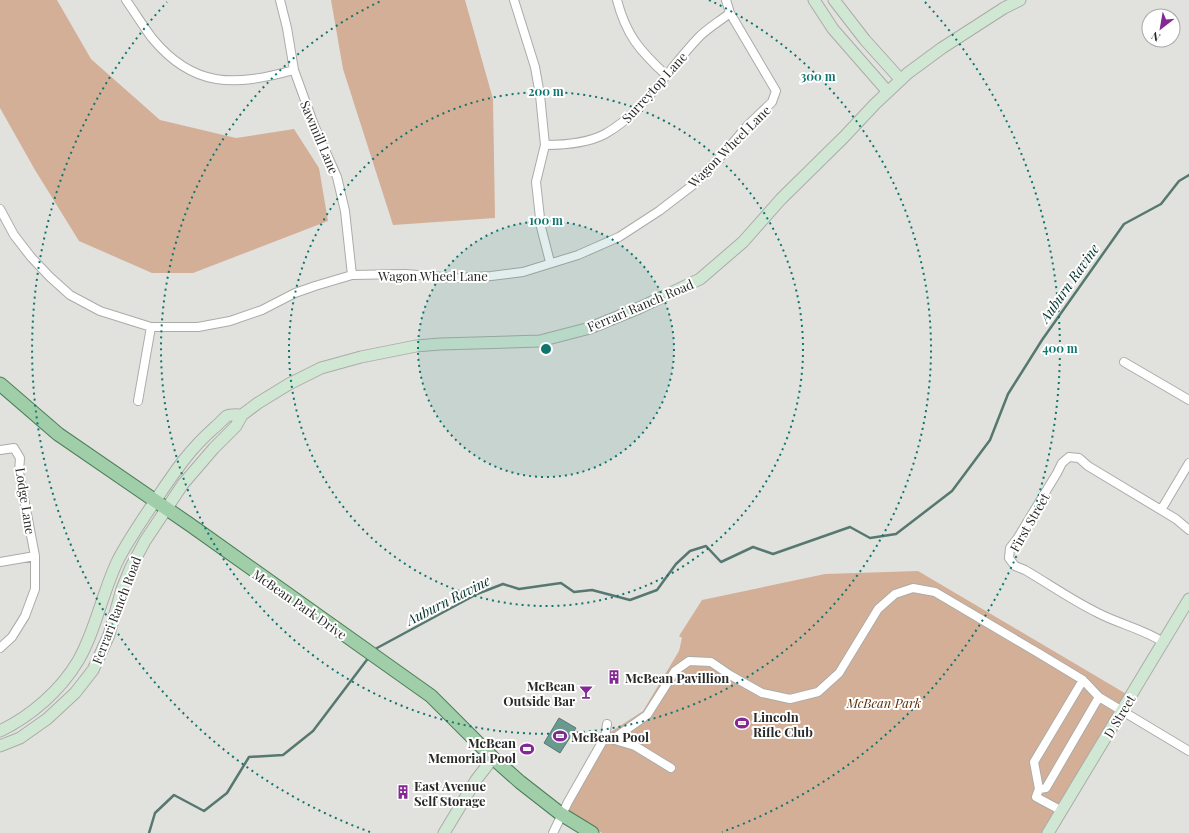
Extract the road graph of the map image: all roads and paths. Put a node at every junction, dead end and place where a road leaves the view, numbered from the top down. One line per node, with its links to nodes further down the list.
1 (126, 0): 10 (street)
2 (280, 0): 10 (street, Sawmill Lane)
3 (514, 0): 14 (street)
4 (617, 0): 11 (street)
5 (726, 0): 9 (street, Wagon Wheel Lane)
6 (814, 0): 13 (main road)
7 (834, 0): 12 (main road)
8 (1020, 0): 12 (main road, Ferrari Ranch Road)
9 (730, 13): 11 (street, Surreytop Lane); 16 (street, Wagon Wheel Lane)
10 (294, 70): 17 (street, Sawmill Lane)
11 (666, 75): 14 (street, Surreytop Lane)
12 (901, 80): 13 (main road, Ferrari Ranch Road)
13 (888, 92): 23 (main road, Ferrari Ranch Road)
14 (545, 145): 16 (street)
15 (0, 209): 18 (street, Wagon Wheel Lane)
16 (550, 262): 17 (street, Wagon Wheel Lane)
17 (352, 275): 18 (street, Wagon Wheel Lane)
18 (151, 327): 22 (street)
19 (1124, 362): 21 (street)
20 (0, 384): 26 (main road, McBean Park Drive)
21 (1189, 400)
22 (138, 401)
23 (242, 415): 26 (main road, Ferrari Ranch Road); 27 (main road, Ferrari Ranch Road)
24 (0, 450): 30 (street, Lodge Lane)
25 (1189, 463): 28 (street)
26 (155, 501): 27 (main road, McBean Park Drive); 39 (main road, Ferrari Ranch Road)
27 (167, 509): 41 (main road, Ferrari Ranch Road); 43 (main road, McBean Park Drive)
28 (1161, 510): 29 (street, First Street); 33 (street, First Street)
29 (1189, 530)
30 (35, 556): 31 (street); 34 (street, Lodge Lane)
31 (0, 562)
32 (1189, 599): 33 (main road, D Street)
33 (1163, 642): 37 (main road, D Street)
34 (0, 648)
35 (1083, 680): 36 (street); 40 (street); 45 (street)
36 (1099, 697): 37 (street); 45 (street)
37 (1122, 711): 42 (street); 46 (main road, D Street)
38 (607, 724): 40 (street)
39 (0, 731)
40 (609, 738): 44 (street); 47 (street)
41 (0, 746)
42 (1189, 751)
43 (493, 758): 47 (main road, McBean Park Drive); 48 (main road)
44 (671, 768)
45 (1039, 789): 46 (street)
46 (1062, 811): 51 (main road, D Street)
47 (562, 815): 49 (street); 50 (main road, McBean Park Drive)
48 (444, 833)
49 (553, 833)
50 (592, 833)
51 (1048, 833)

